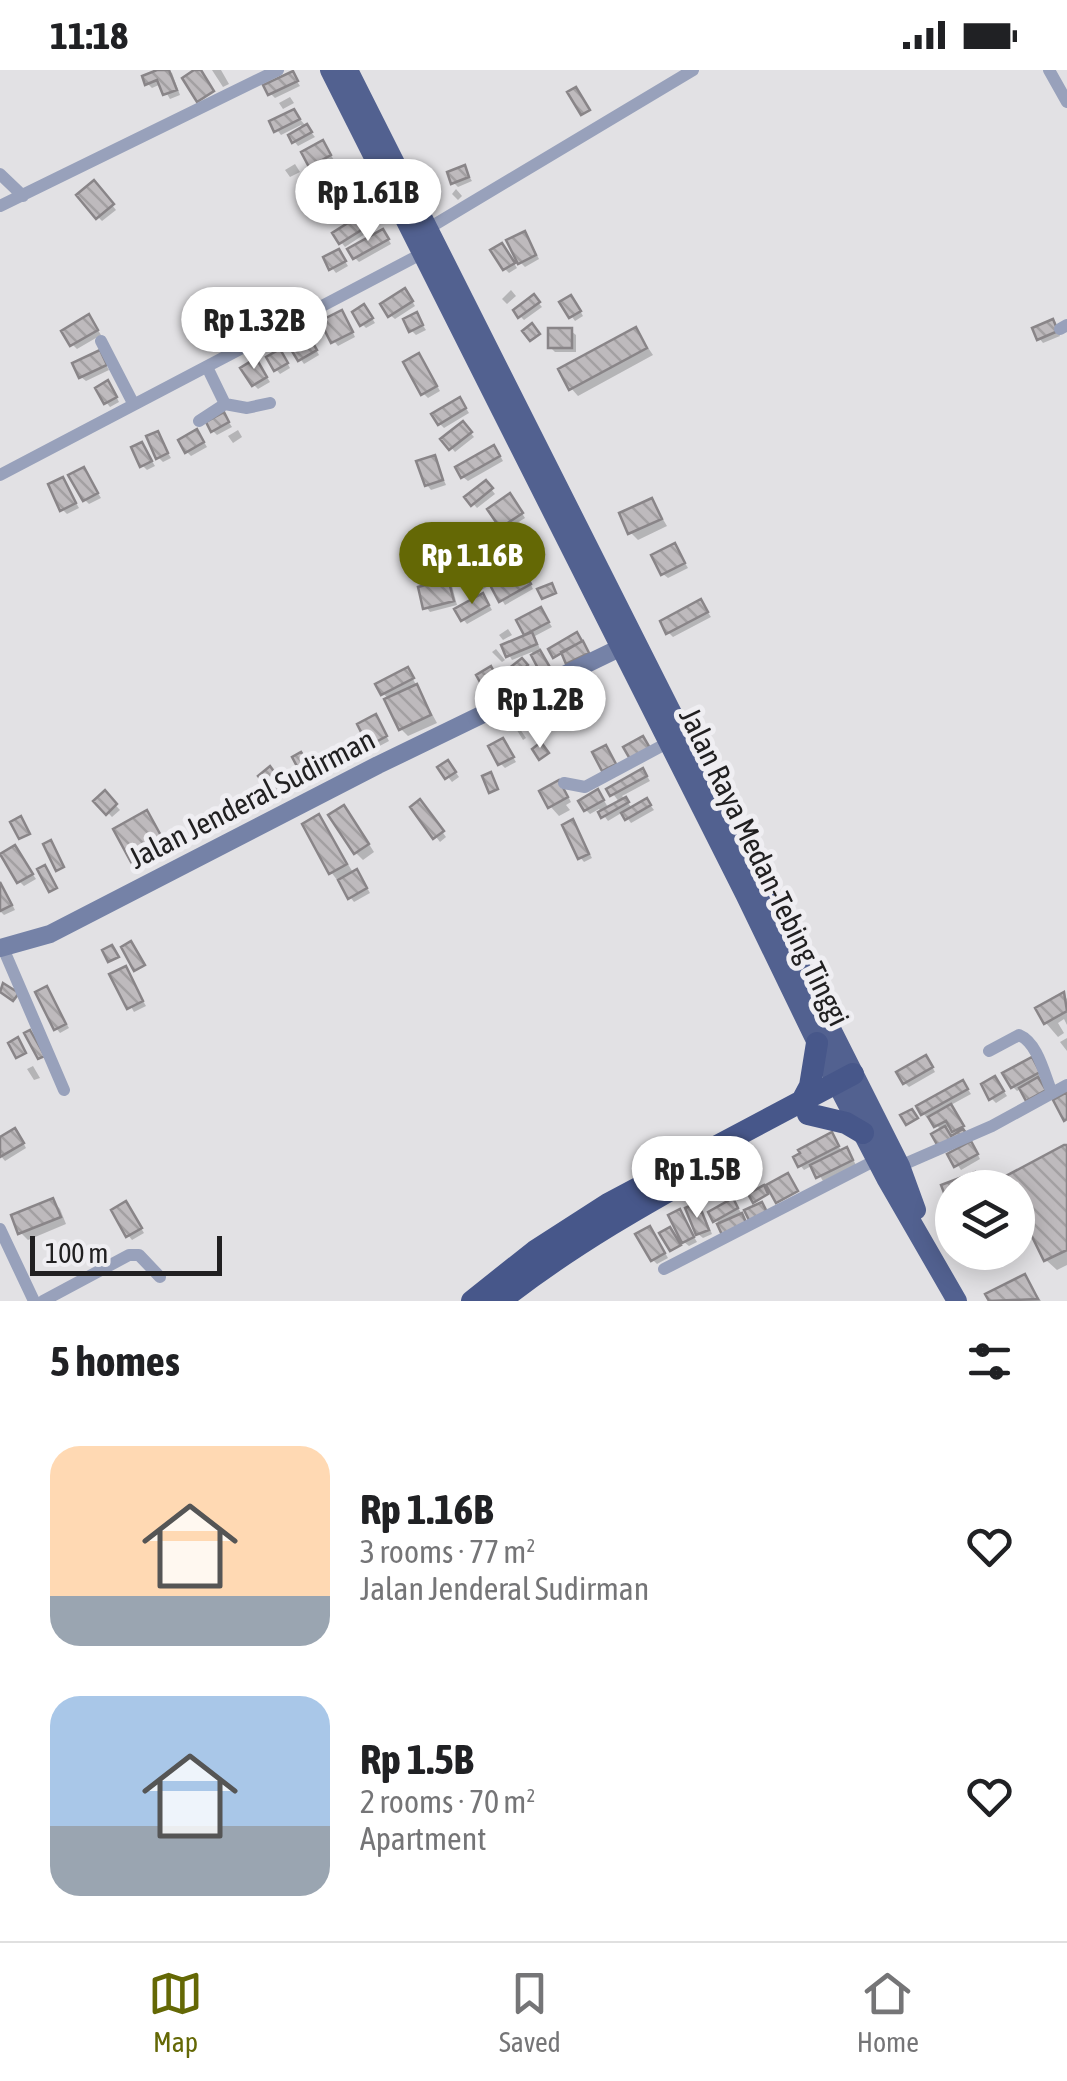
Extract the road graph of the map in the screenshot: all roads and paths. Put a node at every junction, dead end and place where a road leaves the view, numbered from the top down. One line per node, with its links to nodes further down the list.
1 (278, 70): 8 (street)
2 (330, 70): 11 (highway, Jalan Raya Medan-Tebing Tinggi)
3 (348, 70): 10 (highway, Jalan Raya Medan-Tebing Tinggi)
4 (694, 70): 10 (street)
5 (1049, 70): 6 (street)
6 (1067, 102)
7 (0, 174): 8 (street)
8 (22, 196): 9 (street)
9 (0, 206)
10 (428, 228): 14 (highway, Jalan Raya Medan-Tebing Tinggi)
11 (423, 253): 13 (street); 14 (highway, Jalan Raya Medan-Tebing Tinggi)
12 (101, 341): 15 (street)
13 (206, 367): 15 (street); 17 (street)
14 (500, 390): 20 (highway, Jalan Raya Medan-Tebing Tinggi)
15 (132, 403): 19 (street)
16 (270, 403): 17 (street)
17 (225, 404): 18 (street)
18 (200, 420)
19 (0, 475)
20 (628, 644): 21 (highway, Jalan Raya Medan-Tebing Tinggi); 23 (main road, Jalan Jenderal Sudirman); 26 (highway, Jalan Raya Medan-Tebing Tinggi)
21 (669, 742): 22 (street); 24 (highway, Jalan Raya Medan-Tebing Tinggi)
22 (564, 783)
23 (2, 948): 28 (street)
24 (818, 1044): 26 (highway, Jalan Raya Medan-Tebing Tinggi); 30 (highway)
25 (989, 1051): 29 (street)
26 (848, 1085): 30 (highway); 31 (highway, Jalan Raya Medan-Tebing Tinggi); 33 (highway, Jalan Raya Medan-Tebing Tinggi)
27 (1067, 1085): 29 (street)
28 (64, 1090)
29 (1052, 1093): 33 (street)
30 (805, 1108): 31 (highway); 40 (highway); 41 (highway)
31 (863, 1133): 32 (highway, Jalan Raya Medan-Tebing Tinggi)
32 (876, 1160): 35 (highway, Jalan Raya Medan-Tebing Tinggi); 36 (street)
33 (900, 1166): 35 (highway, Jalan Raya Medan-Tebing Tinggi)
34 (0, 1230): 38 (street)
35 (934, 1259): 42 (highway, Jalan Raya Medan-Tebing Tinggi)
36 (664, 1269)
37 (160, 1276): 39 (street)
38 (34, 1301)
39 (43, 1301)
40 (472, 1301)
41 (500, 1301)
42 (957, 1301)

